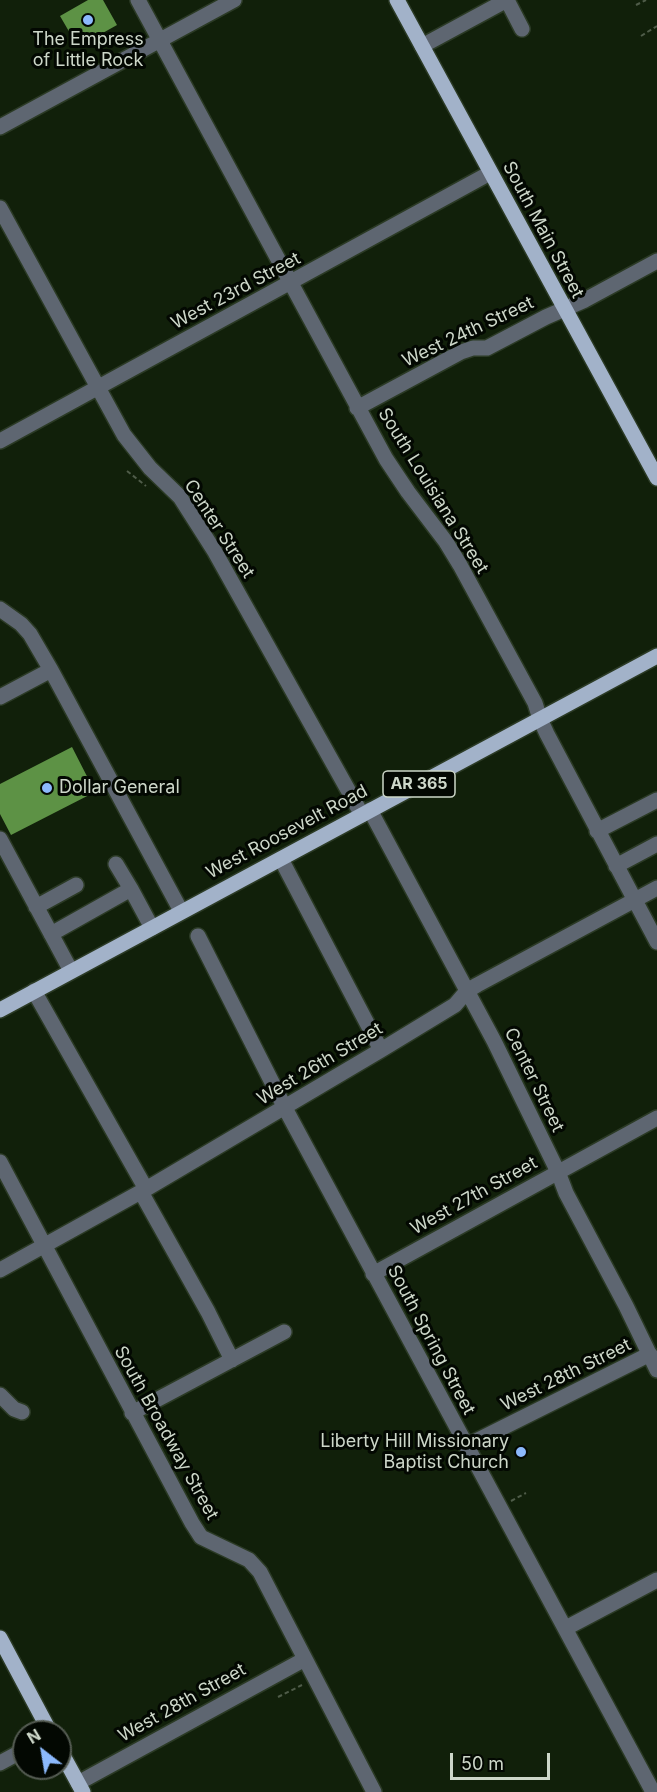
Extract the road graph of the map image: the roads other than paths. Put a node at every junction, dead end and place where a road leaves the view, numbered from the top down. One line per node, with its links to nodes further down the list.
1 (138, 0): 6 (street, South Louisiana Street)
2 (234, 0): 6 (street)
3 (397, 0): 7 (main road, South Main Street)
4 (507, 0): 5 (street); 7 (street)
5 (522, 29)
6 (160, 39): 8 (street); 12 (street, South Louisiana Street)
7 (422, 46): 9 (main road, South Main Street)
8 (0, 127)
9 (490, 173): 12 (street, West 23rd Street); 13 (main road, South Main Street)
10 (0, 208): 14 (street, Center Street)
11 (657, 261): 13 (street, West 24th Street)
12 (290, 284): 14 (street, West 23rd Street); 15 (street, South Louisiana Street)
13 (565, 310): 15 (street, West 24th Street); 17 (main road, South Main Street)
14 (97, 388): 16 (street, West 23rd Street); 24 (street, Center Street)
15 (357, 408): 22 (street, South Louisiana Street)
16 (0, 441)
17 (657, 478)
18 (0, 609): 20 (street)
19 (657, 656): 22 (main road, West Roosevelt Road / AR 365)
20 (51, 670): 21 (street); 36 (street)
21 (0, 697)
22 (540, 719): 24 (main road, West Roosevelt Road / AR 365); 25 (street, South Louisiana Street)
23 (657, 800): 25 (street)
24 (366, 812): 28 (main road, West Roosevelt Road / AR 365); 43 (street, Center Street)
25 (597, 831): 30 (street, South Louisiana Street)
26 (657, 844): 30 (street)
27 (1, 845): 35 (street)
28 (281, 859): 36 (main road, West Roosevelt Road / AR 365); 45 (street)
29 (116, 864): 33 (street)
30 (616, 866): 34 (street, South Louisiana Street)
31 (76, 885): 35 (street)
32 (657, 888): 34 (street, West 26th Street)
33 (131, 889): 37 (street); 38 (street)
34 (634, 900): 40 (street, South Louisiana Street); 43 (street, West 26th Street)
35 (36, 907): 38 (street)
36 (181, 911): 37 (main road, West Roosevelt Road / AR 365)
37 (152, 928): 41 (main road, West Roosevelt Road / AR 365)
38 (51, 934): 41 (street)
39 (198, 936): 46 (street, South Spring Street)
40 (657, 942)
41 (70, 971): 42 (main road, West Roosevelt Road / AR 365)
42 (34, 991): 44 (main road, West Roosevelt Road / AR 365); 50 (street)
43 (467, 991): 45 (street, West 26th Street); 49 (street, Center Street)
44 (0, 1010)
45 (381, 1050): 46 (street, West 26th Street)
46 (285, 1107): 50 (street, West 26th Street); 53 (street, South Spring Street)
47 (657, 1118): 49 (street, West 27th Street)
48 (0, 1162): 51 (street, South Broadway Street)
49 (558, 1172): 53 (street, West 27th Street); 55 (street, Center Street)
50 (143, 1191): 51 (street, West 26th Street); 56 (street)
51 (43, 1245): 52 (street, West 26th Street); 60 (street, South Broadway Street)
52 (0, 1270)
53 (373, 1274): 61 (street, South Spring Street)
54 (284, 1332): 56 (street)
55 (650, 1354): 57 (street, Center Street); 61 (street, West 28th Street)
56 (232, 1360): 60 (street)
57 (657, 1370)
58 (0, 1395): 59 (street)
59 (22, 1412)
60 (132, 1413): 65 (street, South Broadway Street)
61 (466, 1446): 63 (street, South Spring Street)
62 (656, 1581): 63 (street)
63 (566, 1628): 70 (street, South Spring Street)
64 (0, 1638): 66 (main road)
65 (305, 1659): 68 (street, West 28th Street); 69 (street, South Broadway Street)
66 (44, 1720)
67 (72, 1772): 68 (main road)
68 (80, 1787)
69 (374, 1792)
70 (653, 1792)

